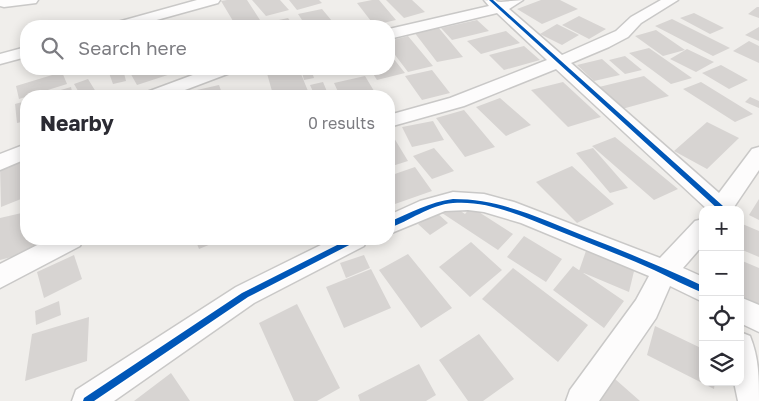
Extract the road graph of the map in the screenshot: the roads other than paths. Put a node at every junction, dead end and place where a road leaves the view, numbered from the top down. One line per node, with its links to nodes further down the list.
1 (31, 0): 4 (street)
2 (213, 0): 6 (street)
3 (671, 0): 10 (street)
4 (3, 3)
5 (502, 3): 7 (street); 10 (street)
6 (140, 20)
7 (395, 32)
8 (20, 54): 9 (street)
9 (0, 59)
10 (559, 63): 13 (street); 17 (street)
11 (208, 75): 12 (street)
12 (169, 90)
13 (395, 119)
14 (20, 154): 16 (street)
15 (759, 154): 18 (street)
16 (0, 162)
17 (718, 206)
18 (723, 206)
19 (395, 223): 23 (street)
20 (699, 232): 23 (street)
21 (60, 245): 24 (street)
22 (343, 245): 29 (street)
23 (665, 270): 25 (street); 30 (street)
24 (0, 277)
25 (699, 288)
26 (744, 311): 27 (street)
27 (759, 319)
28 (744, 363): 31 (street)
29 (86, 401)
30 (581, 401)
31 (753, 401)

